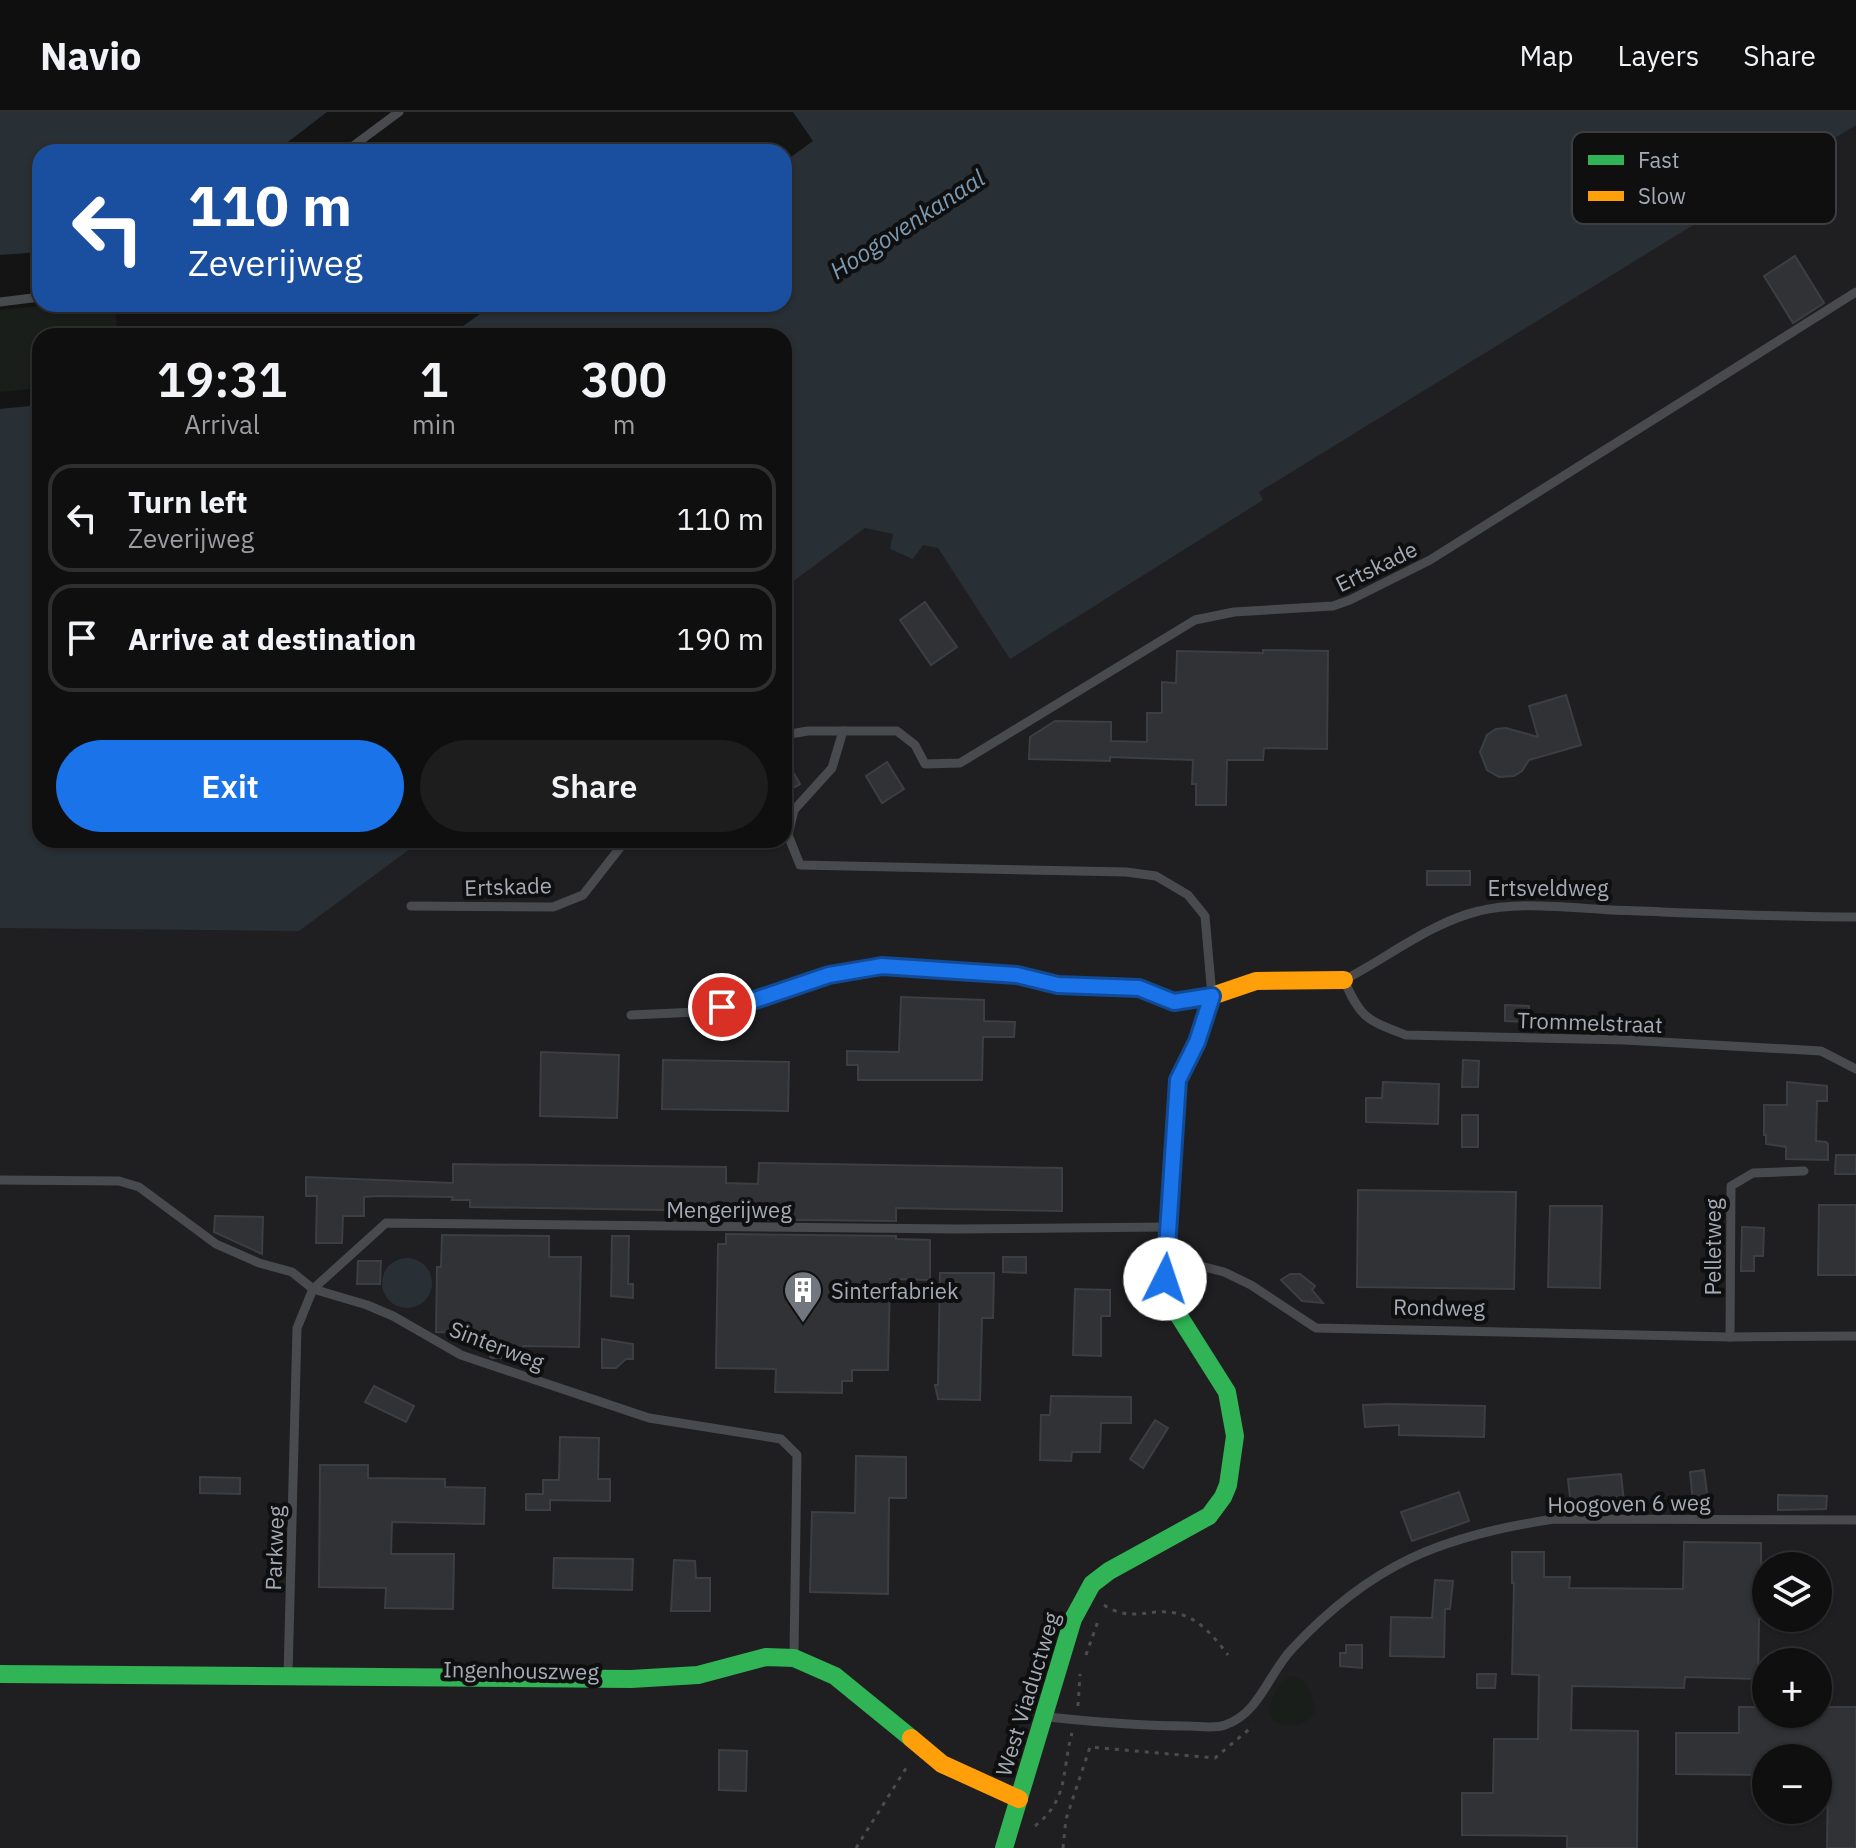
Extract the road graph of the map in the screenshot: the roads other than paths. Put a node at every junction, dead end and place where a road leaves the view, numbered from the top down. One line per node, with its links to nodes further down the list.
1 (399, 112): 2 (lane)
2 (356, 144)
3 (1856, 292): 6 (lane, Ertskade)
4 (32, 298): 5 (lane)
5 (0, 302)
6 (843, 731): 7 (lane, Ertskade); 8 (lane)
7 (792, 734)
8 (792, 818)
9 (792, 845): 14 (lane)
10 (620, 848): 11 (lane, Ertskade)
11 (411, 906)
12 (1856, 917): 13 (lane, Ertsveldweg)
13 (1344, 980): 14 (street, Ertsveldweg); 16 (lane, Trommelstraat)
14 (1212, 996): 15 (lane); 19 (street)
15 (631, 1015)
16 (1856, 1069)
17 (1804, 1171): 23 (lane, Pelletweg)
18 (0, 1180): 21 (lane, Sinterweg)
19 (1169, 1227): 20 (street); 21 (lane, Mengerijweg)
20 (1167, 1252): 23 (lane, Rondweg); 28 (street, West Viaductweg)
21 (313, 1289): 25 (lane, Sinterweg); 27 (lane, Parkweg)
22 (1856, 1336): 23 (lane, Rondweg)
23 (1730, 1337)
24 (1856, 1520): 28 (lane, Hoogoven 6 weg)
25 (794, 1658): 27 (street, Ingenhouszweg); 29 (street, Ingenhouszweg)
26 (0, 1674): 27 (street, Ingenhouszweg)
27 (288, 1678)
28 (1045, 1716): 29 (street, West Viaductweg)
29 (1019, 1799): 30 (street, West Viaductweg)
30 (1004, 1848)

